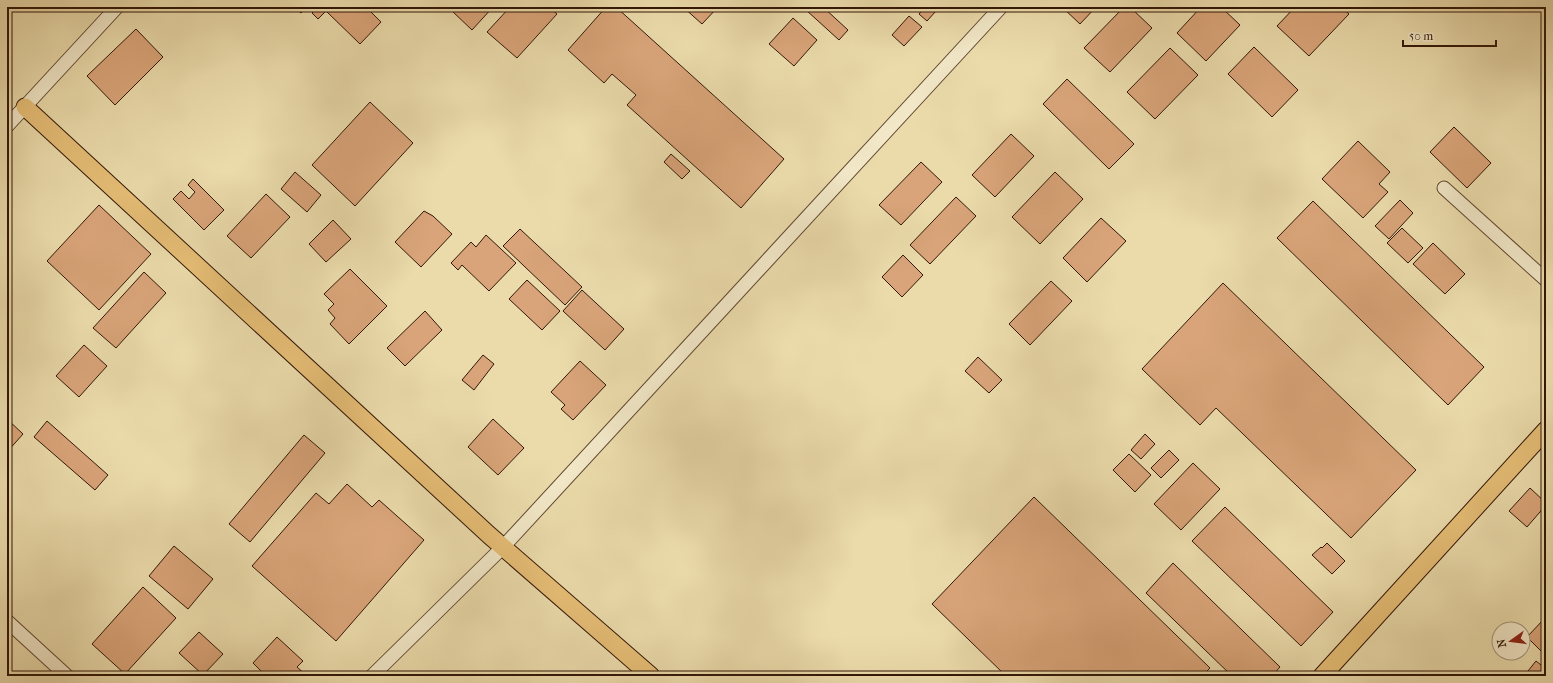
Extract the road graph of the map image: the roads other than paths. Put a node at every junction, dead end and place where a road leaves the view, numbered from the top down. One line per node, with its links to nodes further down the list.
1 (117, 7): 3 (street)
2 (1001, 7): 8 (street)
3 (25, 107): 4 (street); 8 (main road)
4 (7, 126)
5 (1444, 188): 6 (street)
6 (1546, 280)
7 (1545, 433): 13 (main road)
8 (503, 547): 11 (street); 12 (main road)
9 (7, 622): 10 (street)
10 (67, 676)
11 (372, 676)
12 (651, 676)
13 (1322, 676)

